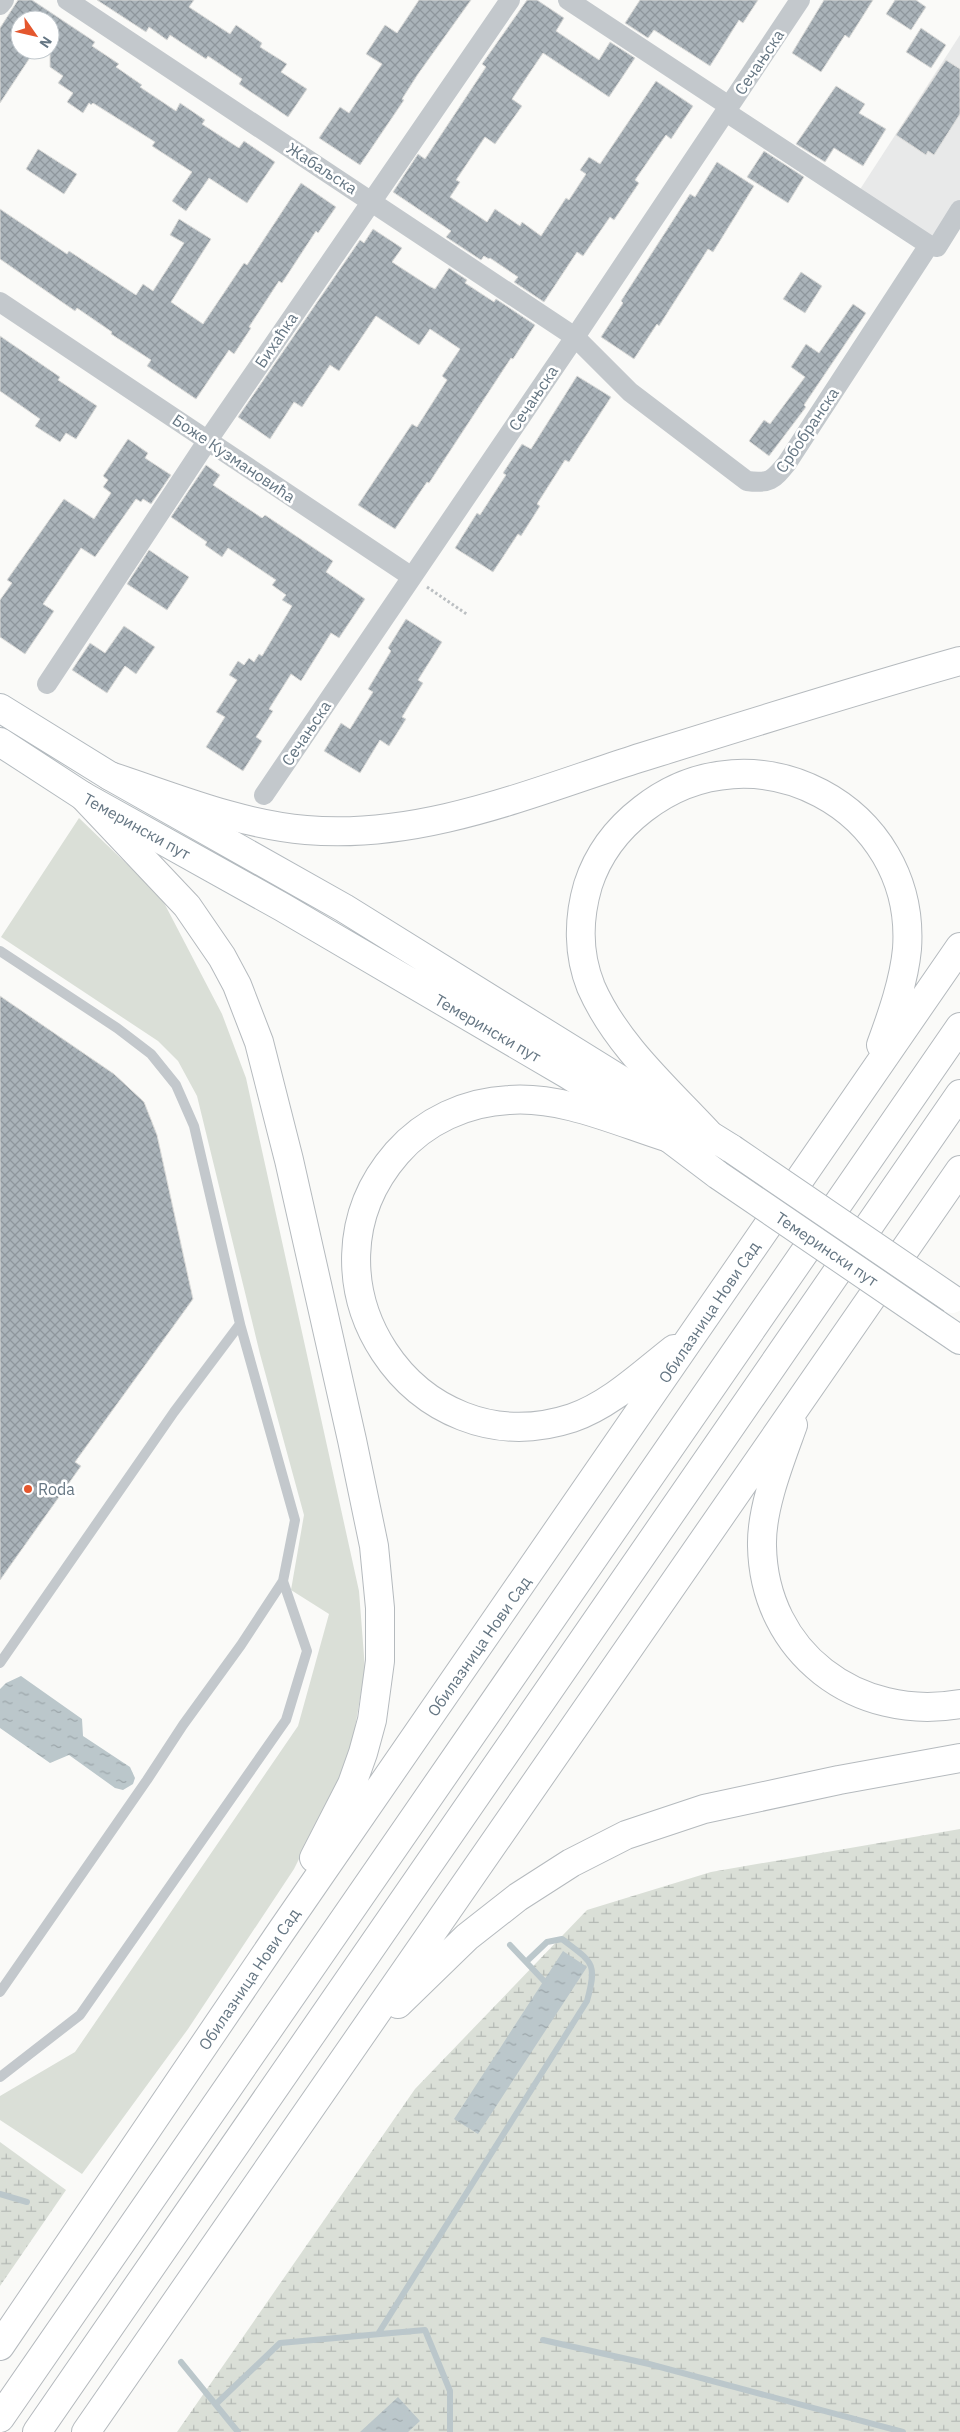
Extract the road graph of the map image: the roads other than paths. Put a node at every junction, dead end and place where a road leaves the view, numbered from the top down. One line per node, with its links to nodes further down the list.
1 (4, 0): 6 (street)
2 (67, 0): 8 (street, Жабаљска)
3 (510, 0): 8 (street, Бихаћка)
4 (568, 0): 7 (street)
5 (800, 0): 7 (street, Сечањска)
6 (0, 5)
7 (728, 109): 10 (street); 12 (street, Сечањска)
8 (372, 201): 12 (street, Жабаљска); 13 (street, Бихаћка)
9 (960, 210): 10 (street, Србобранска)
10 (929, 245): 12 (street, Србобранска)
11 (0, 302): 13 (street, Боже Кузмановића)
12 (575, 337): 14 (street, Сечањска)
13 (208, 440): 14 (street, Боже Кузмановића); 16 (street, Бихаћка)
14 (412, 577): 20 (street, Сечањска)
15 (960, 661): 19 (main road)
16 (47, 684)
17 (0, 708): 19 (main road, Темерински пут)
18 (0, 742): 21 (main road, Темерински пут)
19 (110, 776): 27 (main road, Темерински пут)
20 (264, 795)
21 (83, 796): 28 (main road, Темерински пут); 39 (main road)
22 (960, 948): 25 (main road, Обилазница Нови Сад)
23 (0, 951): 31 (lane)
24 (960, 1027): 44 (main road)
25 (868, 1079): 27 (main road); 32 (main road, Обилазница Нови Сад)
26 (960, 1094): 45 (main road)
27 (708, 1132): 30 (main road, Темерински пут, bridge)
28 (669, 1138): 32 (main road); 33 (main road, Темерински пут, bridge)
29 (960, 1170): 34 (main road)
30 (956, 1303)
31 (240, 1324): 35 (lane); 36 (lane)
32 (695, 1333): 39 (main road, Обилазница Нови Сад)
33 (960, 1340)
34 (802, 1396): 37 (main road); 41 (main road)
35 (283, 1581): 40 (lane); 42 (lane)
36 (0, 1663)
37 (960, 1704)
38 (960, 1758): 41 (main road)
39 (280, 1933): 43 (main road, Обилазница Нови Сад)
40 (0, 1992)
41 (356, 2044): 46 (main road)
42 (0, 2077)
43 (0, 2346)
44 (0, 2418)
45 (37, 2432)
46 (86, 2432)

